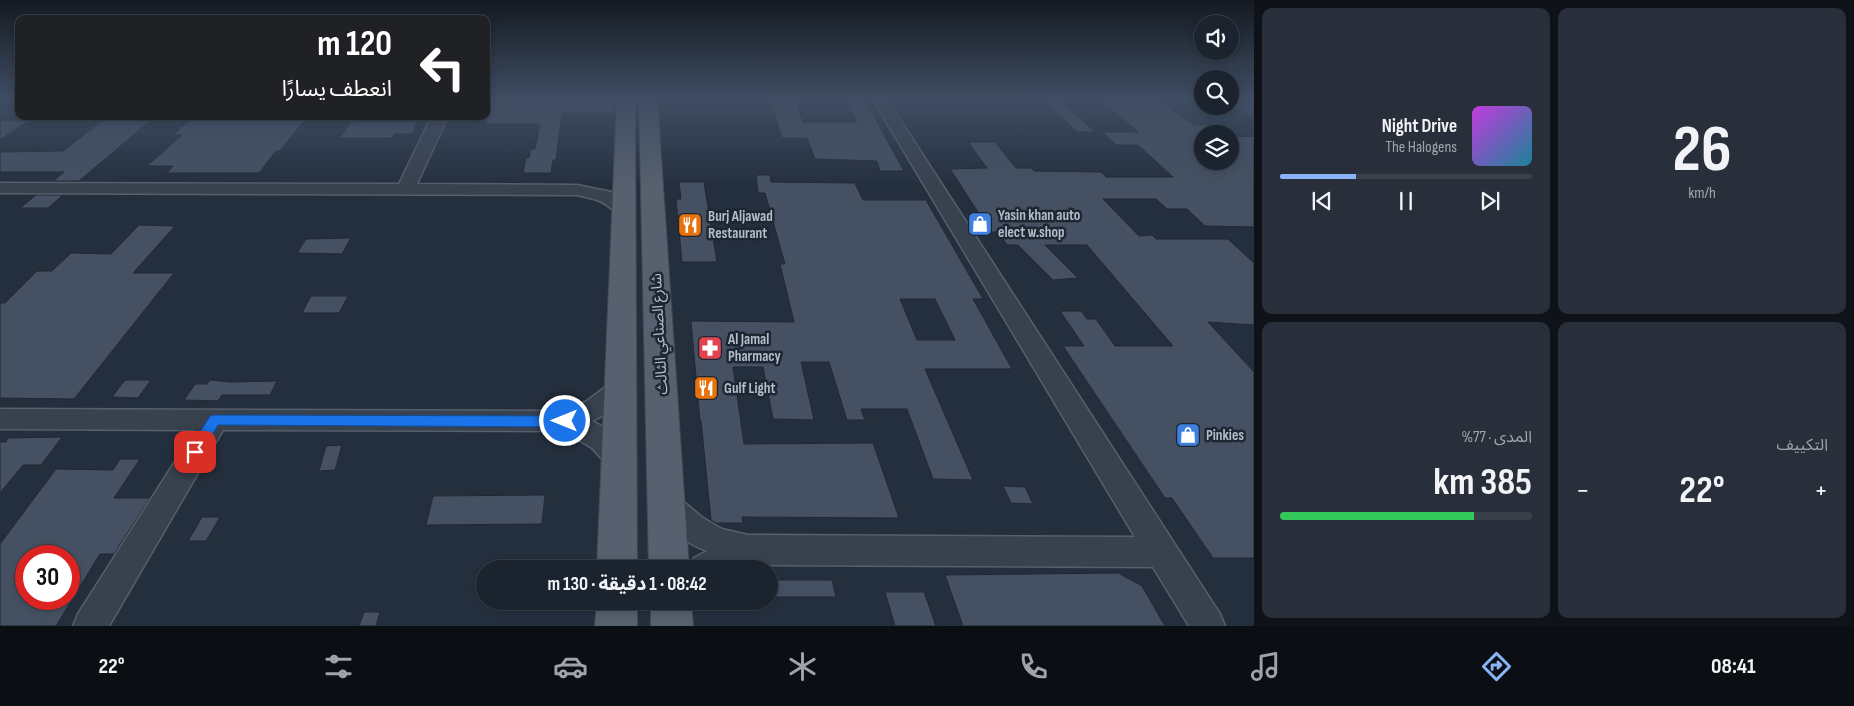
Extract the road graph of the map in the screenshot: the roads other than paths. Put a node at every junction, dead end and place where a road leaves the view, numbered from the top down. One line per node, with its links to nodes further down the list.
1 (435, 127): 7 (street)
2 (626, 127): 5 (main road)
3 (649, 127): 15 (main road, شارع الصناعي الثالث)
4 (897, 127): 17 (street)
5 (625, 168): 8 (street); 9 (main road)
6 (0, 188): 7 (street)
7 (406, 189): 8 (street)
8 (578, 190): 9 (street)
9 (624, 209): 10 (main road)
10 (621, 389): 13 (street); 14 (main road)
11 (0, 419): 12 (street)
12 (215, 420): 13 (street); 22 (street)
13 (565, 421): 14 (street)
14 (619, 459): 18 (main road)
15 (666, 502): 16 (street); 19 (main road, شارع الصناعي الثالث)
16 (748, 550): 17 (street); 20 (street)
17 (1162, 552): 24 (street)
18 (617, 560)
19 (669, 560)
20 (722, 560)
21 (617, 610): 23 (main road)
22 (90, 626)
23 (616, 626)
24 (1208, 626)

